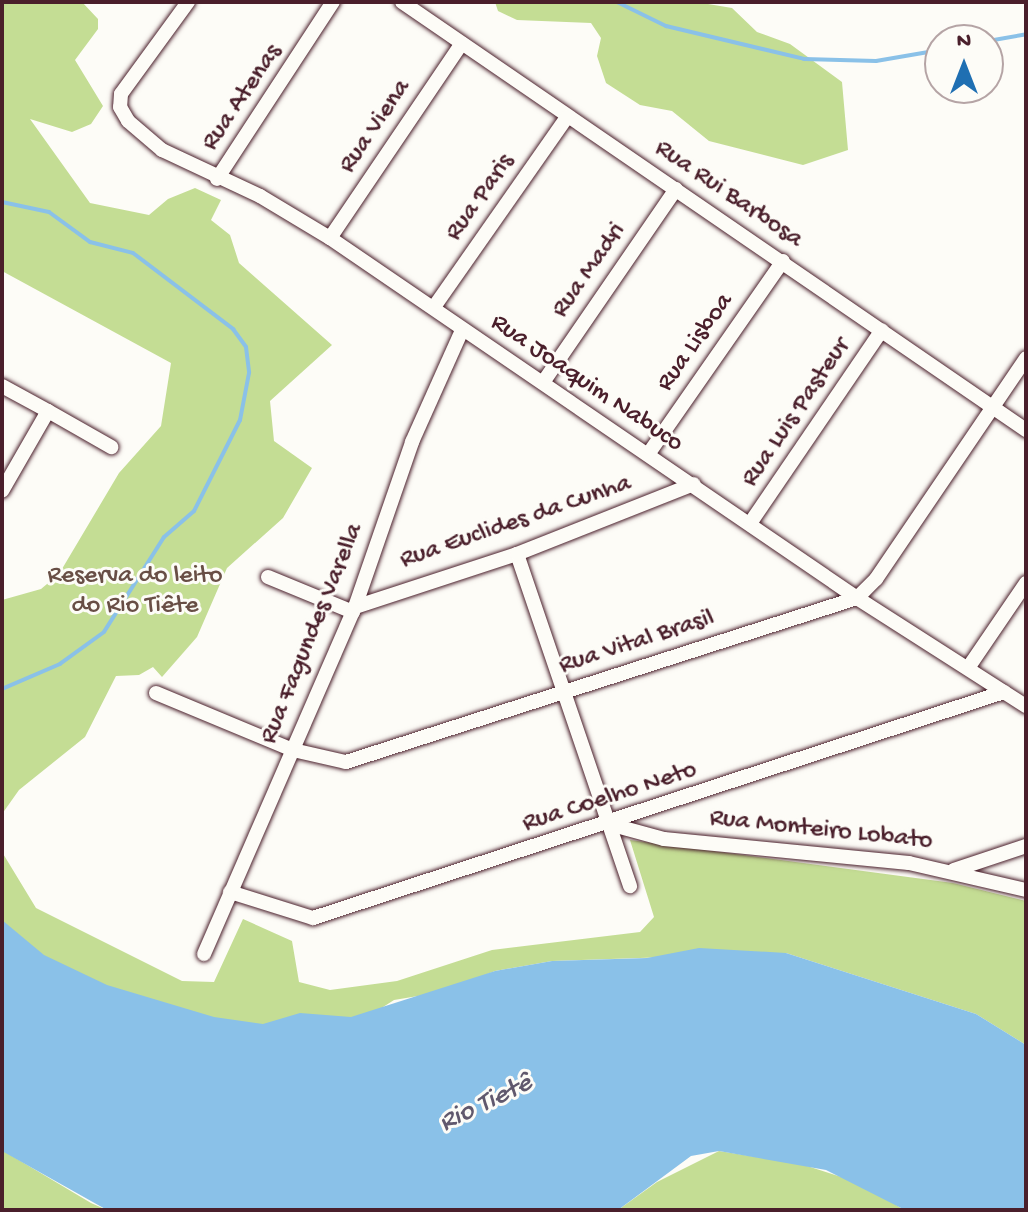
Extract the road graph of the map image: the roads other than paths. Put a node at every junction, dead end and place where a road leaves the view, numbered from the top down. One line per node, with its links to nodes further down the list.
1 (188, 2): 6 (street, Rua Joaquim Nabuco)
2 (333, 2): 6 (street, Rua Atenas)
3 (402, 2): 4 (street, Rua Rui Barbosa)
4 (462, 43): 5 (street, Rua Rui Barbosa); 8 (street, Rua Viena)
5 (567, 117): 7 (street, Rua Rui Barbosa); 10 (street, Rua Paris)
6 (217, 179): 8 (street, Rua Joaquim Nabuco)
7 (676, 189): 9 (street, Rua Rui Barbosa); 14 (street, Rua Madri)
8 (330, 238): 10 (street, Rua Joaquim Nabuco)
9 (783, 261): 12 (street, Rua Rui Barbosa); 20 (street, Rua Lisboa)
10 (434, 307): 11 (street, Rua Joaquim Nabuco)
11 (462, 330): 14 (street, Rua Joaquim Nabuco); 28 (street, Rua Fagundes Varella)
12 (882, 330): 16 (street, Rua Rui Barbosa); 23 (street, Rua Luis Pasteur)
13 (1026, 358): 16 (street)
14 (544, 381): 20 (street, Rua Joaquim Nabuco)
15 (2, 386): 17 (street)
16 (993, 408): 18 (street, Rua Rui Barbosa); 27 (street)
17 (48, 411): 19 (street); 22 (street)
18 (1026, 430)
19 (111, 447)
20 (649, 453): 21 (street, Rua Joaquim Nabuco)
21 (694, 484): 23 (street, Rua Joaquim Nabuco); 24 (street, Rua Euclides da Cunha)
22 (2, 491)
23 (751, 522): 27 (street, Rua Joaquim Nabuco)
24 (517, 554): 28 (street, Rua Euclides da Cunha); 32 (street)
25 (268, 577): 28 (street)
26 (1026, 583): 29 (street)
27 (857, 598): 29 (street, Rua Joaquim Nabuco); 32 (street, Rua Vital Brasil)
28 (354, 610): 34 (street, Rua Fagundes Varella)
29 (968, 668): 30 (street, Rua Joaquim Nabuco)
30 (1004, 692): 33 (street, Rua Joaquim Nabuco); 35 (street, Rua Coelho Neto)
31 (156, 693): 34 (street, Rua Vital Brasil)
32 (563, 693): 34 (street, Rua Vital Brasil); 35 (street)
33 (1026, 706)
34 (293, 750): 40 (street, Rua Fagundes Varella)
35 (609, 824): 37 (street, Rua Monteiro Lobato); 38 (street); 40 (street, Rua Coelho Neto)
36 (1026, 846): 37 (street)
37 (953, 870): 39 (street, Rua Monteiro Lobato)
38 (630, 886)
39 (1026, 890)
40 (230, 892): 41 (street, Rua Fagundes Varella)
41 (204, 954)

